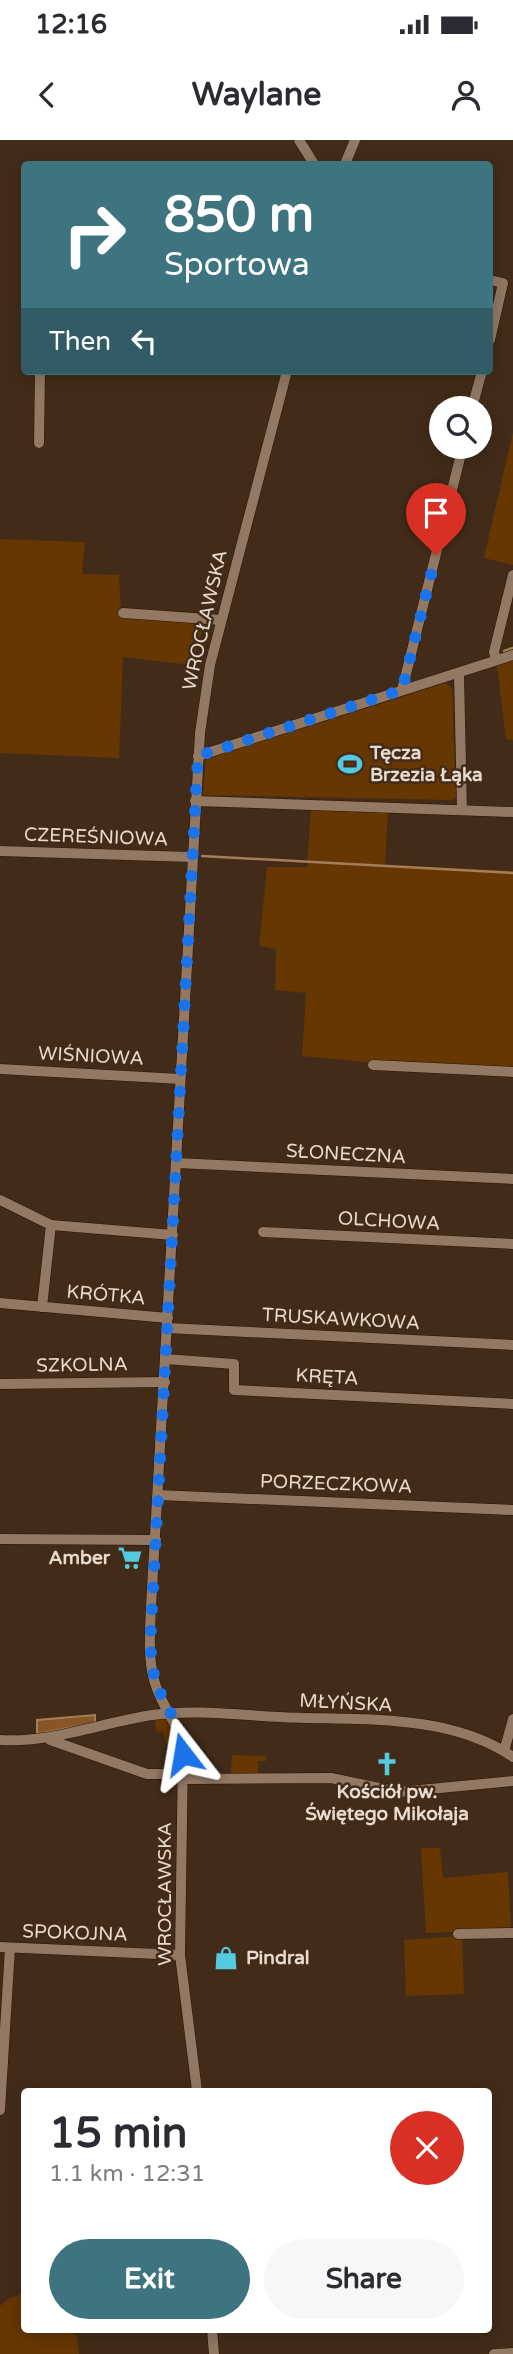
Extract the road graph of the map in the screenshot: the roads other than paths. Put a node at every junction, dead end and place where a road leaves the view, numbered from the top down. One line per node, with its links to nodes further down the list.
1 (299, 140): 3 (street)
2 (355, 140): 4 (street)
3 (312, 161)
4 (346, 161)
5 (493, 280): 6 (street)
6 (493, 327)
7 (40, 375): 11 (street)
8 (286, 375): 15 (street, WROCŁAWSKA)
9 (481, 375): 10 (street)
10 (475, 396)
11 (39, 443)
12 (460, 459): 19 (street)
13 (513, 575): 17 (street)
14 (123, 613): 15 (street)
15 (221, 620): 20 (street, WROCŁAWSKA)
16 (513, 655): 17 (street)
17 (496, 660): 18 (street)
18 (458, 674): 19 (street); 22 (street)
19 (402, 690): 20 (street)
20 (198, 756): 21 (street, WROCŁAWSKA)
21 (195, 801): 22 (street); 25 (street, WROCŁAWSKA)
22 (462, 810): 23 (street)
23 (513, 812)
24 (0, 851): 25 (street, CZEREŚNIOWA)
25 (191, 857): 29 (street, WROCŁAWSKA)
26 (373, 1065): 28 (street)
27 (0, 1069): 29 (street, WIŚNIOWA)
28 (513, 1072)
29 (180, 1079): 30 (street, WROCŁAWSKA)
30 (177, 1163): 31 (street, SŁONECZNA); 35 (street, WROCŁAWSKA)
31 (513, 1179)
32 (0, 1200): 33 (street)
33 (51, 1225): 35 (street); 38 (street, KRÓTKA)
34 (263, 1232): 36 (street, OLCHOWA)
35 (173, 1235): 39 (street, WROCŁAWSKA)
36 (513, 1244)
37 (0, 1303): 38 (street, KRÓTKA)
38 (42, 1307): 39 (street, KRÓTKA)
39 (168, 1323): 40 (street, TRUSKAWKOWA); 41 (street, WROCŁAWSKA)
40 (513, 1345)
41 (165, 1359): 42 (street, WROCŁAWSKA); 44 (street, KRĘTA)
42 (164, 1382): 43 (street, SZKOLNA); 45 (street, WROCŁAWSKA)
43 (0, 1384)
44 (513, 1404)
45 (158, 1495): 46 (street, PORZECZKOWA); 48 (street, WROCŁAWSKA)
46 (513, 1510)
47 (0, 1539): 48 (street)
48 (156, 1540): 49 (street, WROCŁAWSKA)
49 (171, 1713): 51 (street, MŁYŃSKA); 53 (street, MŁYŃSKA); 54 (street, WROCŁAWSKA)
50 (513, 1719): 53 (street)
51 (47, 1739): 52 (street); 54 (street)
52 (0, 1740)
53 (509, 1754)
54 (184, 1776): 55 (street); 59 (street, WROCŁAWSKA)
55 (513, 1781)
56 (513, 1933): 57 (street)
57 (458, 1934)
58 (5, 1948): 59 (street, SPOKOJNA); 61 (street, SPOKOJNA)
59 (180, 1955): 60 (street, WROCŁAWSKA)
60 (197, 2088)
61 (0, 2110)
62 (212, 2333): 64 (street)
63 (513, 2353): 65 (street)
64 (214, 2354)
65 (494, 2354)

